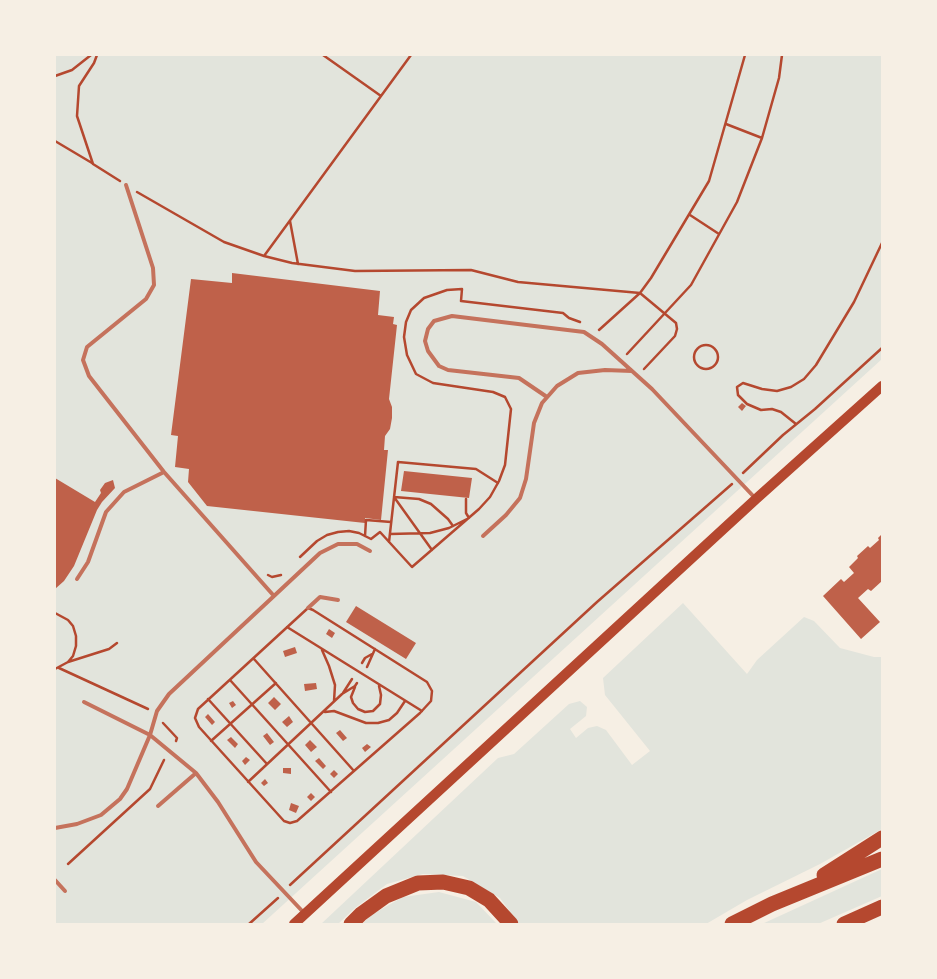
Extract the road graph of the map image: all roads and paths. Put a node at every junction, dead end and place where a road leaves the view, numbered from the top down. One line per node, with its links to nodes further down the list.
1 (91, 55): 7 (path)
2 (97, 55): 12 (path)
3 (323, 55): 8 (path)
4 (410, 55): 8 (path)
5 (745, 55): 9 (path)
6 (782, 55): 10 (path)
7 (55, 76)
8 (380, 96): 15 (path)
9 (726, 124): 10 (path); 14 (path)
10 (762, 138): 16 (path)
11 (55, 141): 12 (path)
12 (93, 164): 13 (path)
13 (126, 185): 18 (path); 32 (lane)
14 (690, 215): 16 (path); 20 (path)
15 (290, 220): 18 (path); 19 (path)
16 (720, 234): 21 (path)
17 (882, 243): 31 (path)
18 (264, 256): 19 (path)
19 (298, 264): 20 (path)
20 (640, 292): 21 (path); 23 (path)
21 (665, 313): 26 (path); 27 (path)
22 (586, 324): 34 (path)
23 (595, 326)
24 (709, 345): 24 (path)
25 (882, 348): 31 (path)
26 (626, 356)
27 (644, 369)
28 (632, 371): 30 (lane); 30 (lane); 38 (lane)
29 (882, 386): 38 (main road)
30 (547, 397): 45 (lane)
31 (796, 424): 33 (path)
32 (164, 472): 52 (lane); 53 (lane)
33 (743, 473)
34 (498, 483): 36 (path); 39 (path)
35 (730, 486): 101 (path)
36 (394, 496): 40 (path); 41 (path); 42 (path)
37 (466, 499): 39 (path)
38 (756, 499): 107 (main road)
39 (469, 518): 41 (path); 47 (path)
40 (391, 522): 43 (path); 44 (path)
41 (453, 526): 42 (path)
42 (421, 533): 43 (path); 47 (path)
43 (390, 534): 46 (path)
44 (365, 536): 46 (path); 49 (path)
45 (483, 536)
46 (389, 542): 47 (path)
47 (432, 550)
48 (370, 551): 53 (lane)
49 (296, 561)
50 (266, 574): 51 (path)
51 (283, 574)
52 (77, 579)
53 (274, 596): 86 (lane)
54 (338, 600): 55 (lane)
55 (308, 608): 57 (path); 60 (path)
56 (55, 613): 63 (path)
57 (287, 627): 59 (path); 62 (path)
58 (117, 643): 63 (path)
59 (321, 648): 72 (path); 76 (path)
60 (375, 649): 61 (path); 81 (path)
61 (372, 654): 64 (path); 65 (path)
62 (254, 659): 69 (path); 70 (path)
63 (68, 662): 66 (path)
64 (362, 663)
65 (367, 667)
66 (60, 668): 67 (path); 80 (path)
67 (55, 669)
68 (352, 679): 74 (path)
69 (230, 680): 75 (path); 79 (path)
70 (276, 683): 79 (path); 84 (path)
71 (357, 683): 73 (path)
72 (378, 684): 73 (path); 77 (path)
73 (355, 686): 74 (path)
74 (342, 694): 76 (path)
75 (208, 700): 85 (path); 88 (path)
76 (334, 701): 82 (path)
77 (405, 701): 81 (path); 82 (path)
78 (84, 702): 86 (lane)
79 (252, 704): 85 (path); 89 (path)
80 (150, 710)
81 (422, 711): 92 (path)
82 (323, 712): 84 (path)
83 (163, 722): 87 (path)
84 (311, 723): 89 (path); 92 (path)
85 (231, 724): 88 (path); 91 (path)
86 (150, 734): 93 (lane); 97 (lane)
87 (176, 740)
88 (211, 741): 94 (path)
89 (288, 744): 91 (path); 95 (path)
90 (164, 760): 100 (path)
91 (267, 764): 94 (path)
92 (354, 772): 95 (path)
93 (196, 773): 96 (lane); 107 (lane)
94 (248, 782): 95 (path)
95 (331, 792)
96 (158, 806)
97 (55, 828)
98 (882, 838): 104 (highway)
99 (882, 859): 104 (highway)
100 (68, 864)
101 (296, 879)
102 (55, 880): 103 (lane)
103 (65, 891)
104 (772, 904): 112 (highway)
105 (270, 905): 108 (path)
106 (882, 907): 113 (highway)
107 (305, 914): 109 (main road)
108 (249, 924)
109 (294, 924)
110 (351, 924): 111 (highway)
111 (511, 924)
112 (732, 924)
113 (844, 924)

